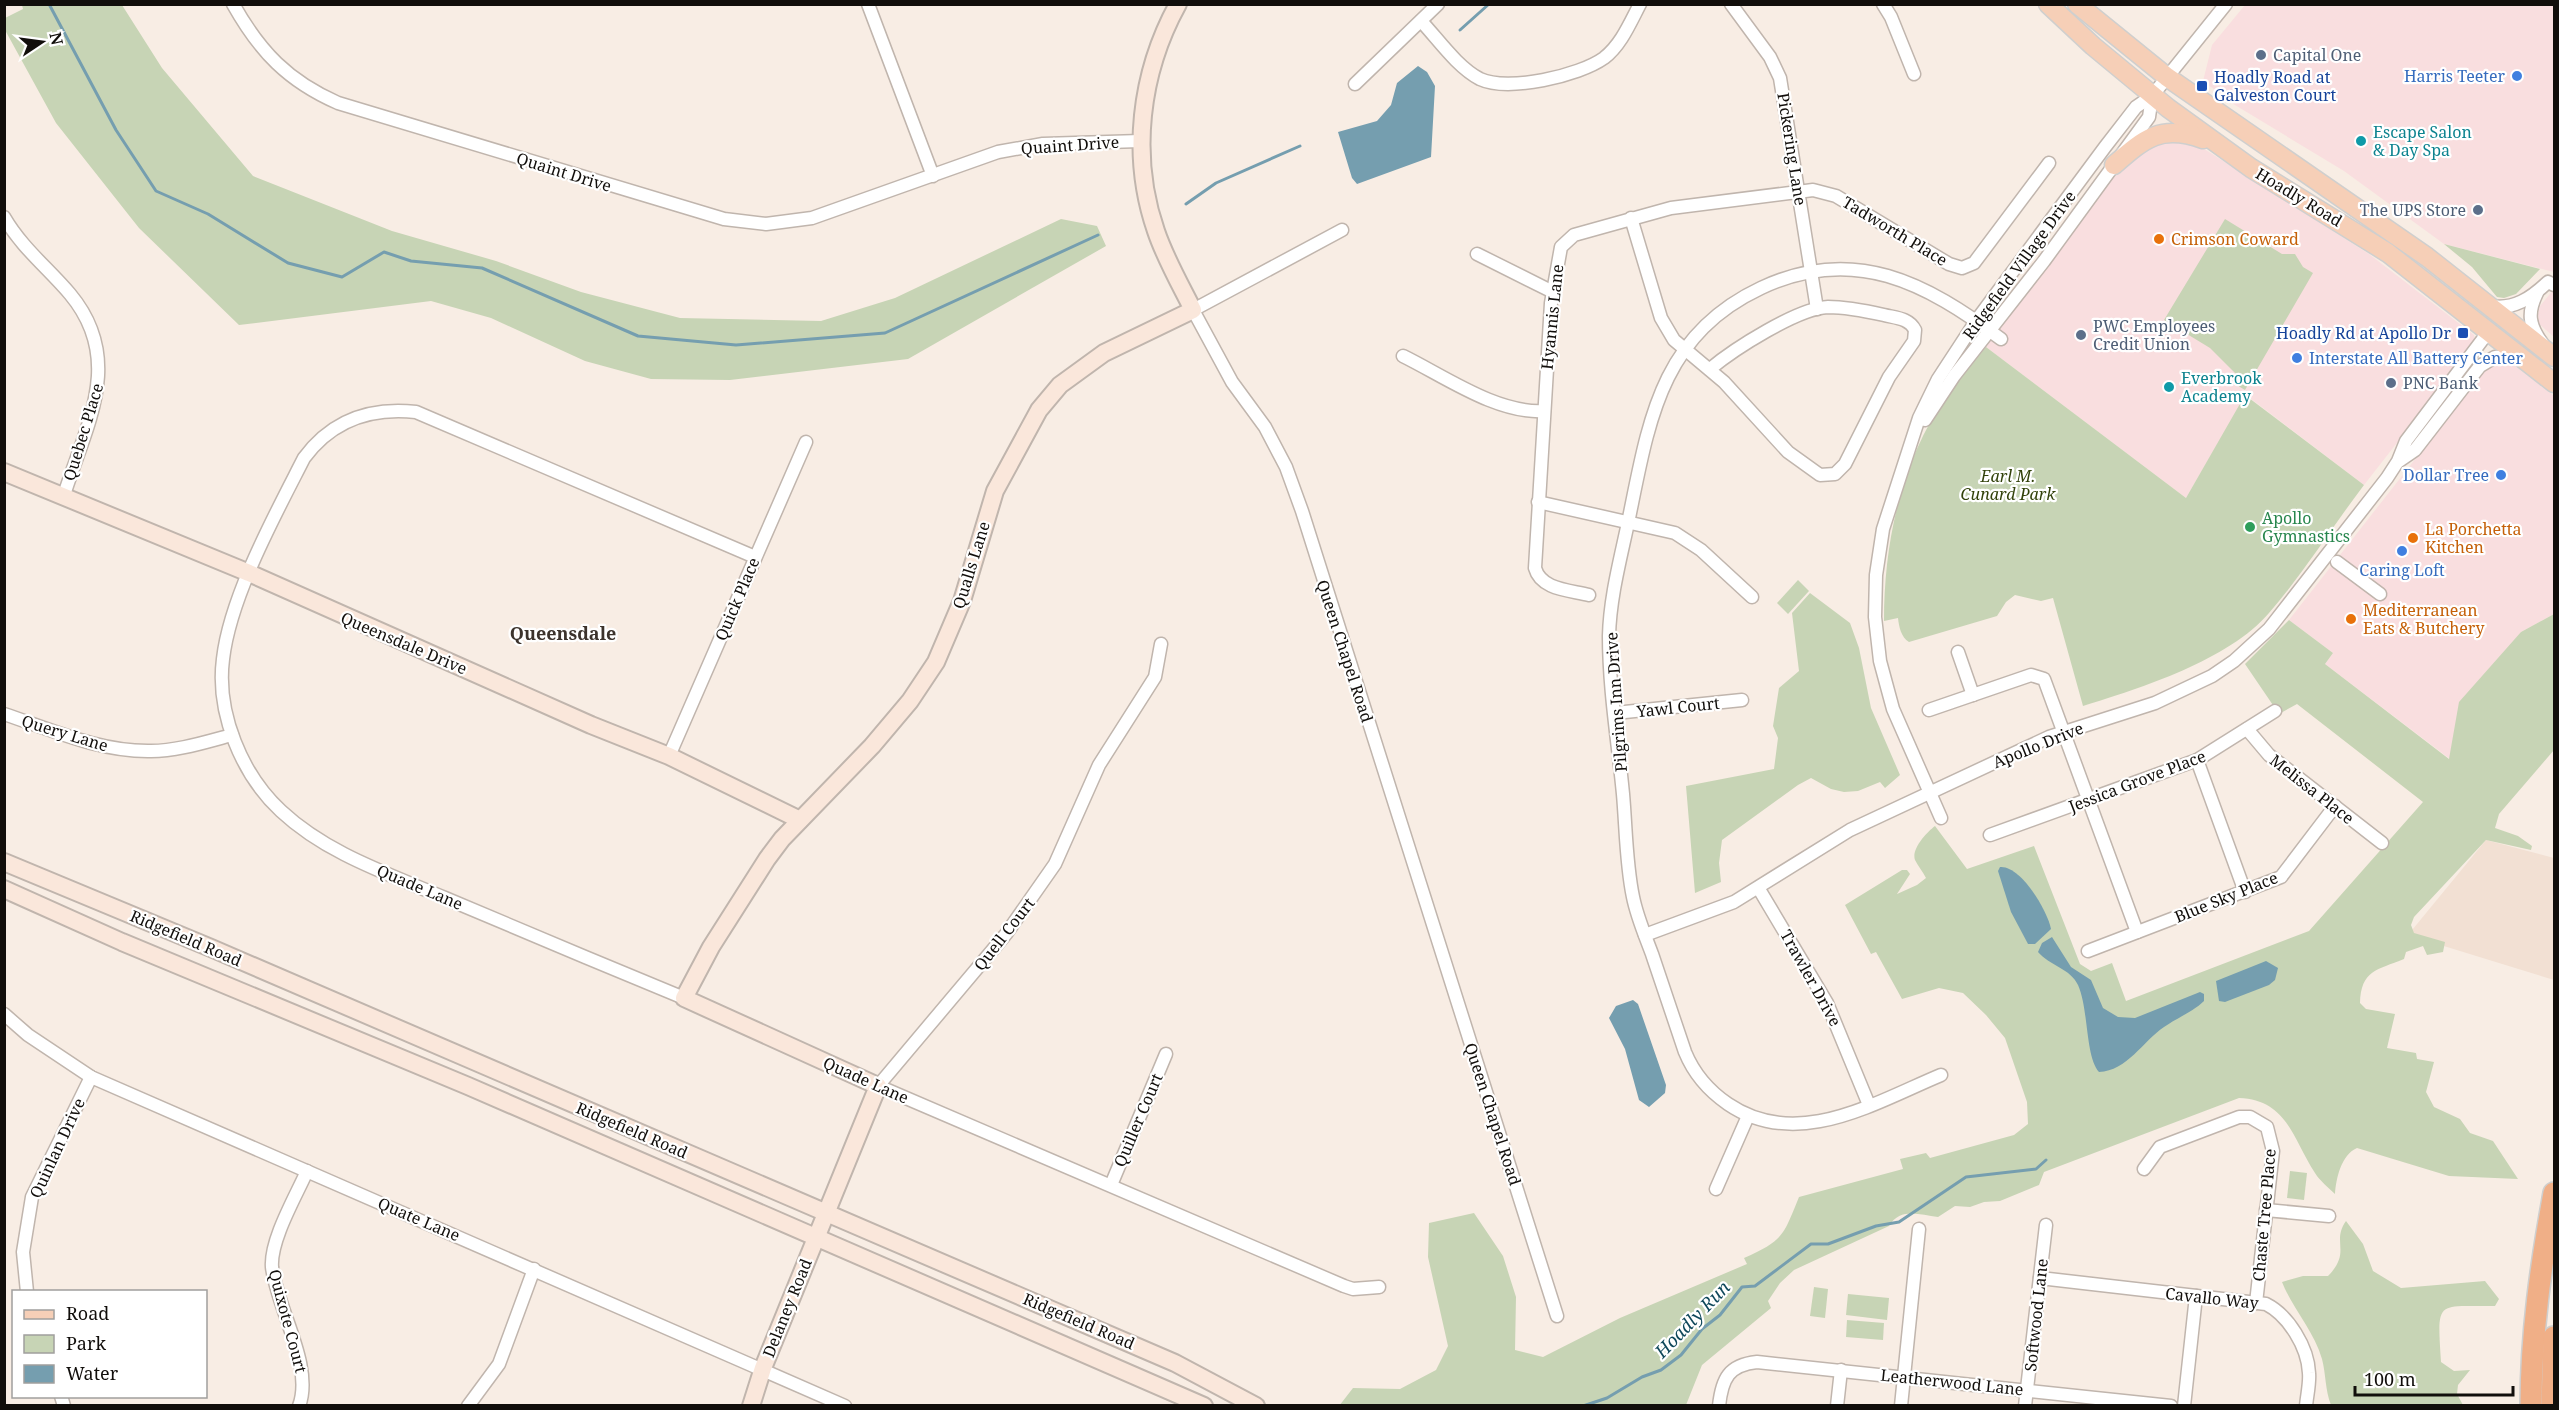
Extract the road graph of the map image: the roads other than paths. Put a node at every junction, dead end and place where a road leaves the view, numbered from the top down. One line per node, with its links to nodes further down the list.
1 (234, 4): 20 (street, Quaint Drive)
2 (868, 4): 20 (street)
3 (1178, 4): 16 (main road, Queen Chapel Road)
4 (1438, 4): 11 (street)
5 (1640, 4): 11 (street)
6 (1731, 4): 21 (street, Pickering Lane)
7 (1883, 4): 12 (street)
8 (2048, 4): 15 (main road, Hoadly Road)
9 (2077, 4): 13 (main road, Hoadly Road)
10 (2226, 4): 13 (street, Ridgefield Village Drive)
11 (1421, 21): 14 (street)
12 (1914, 74)
13 (2167, 77): 15 (street, Ridgefield Village Drive); 25 (main road, Hoadly Road)
14 (1354, 84)
15 (2152, 96): 17 (main road, Hoadly Road); 19 (street, Ridgefield Village Drive); 25 (main road); 34 (street, Ridgefield Village Drive)
16 (1140, 141): 20 (street, Quaint Drive); 33 (main road, Queen Chapel Road)
17 (2219, 145): 19 (main road); 37 (main road, Hoadly Road)
18 (2049, 163): 21 (street, Tadworth Place)
19 (2114, 165): 36 (street, Ridgefield Village Drive)
20 (933, 176)
21 (1798, 192): 23 (street, Hyannis Lane); 27 (street, Pickering Lane)
22 (4, 218): 50 (street, Quebec Place)
23 (1631, 218): 29 (street, Hyannis Lane); 39 (street)
24 (1342, 230): 33 (street, Qualls Lane)
25 (2395, 235): 31 (main road, Hoadly Road)
26 (1477, 254): 29 (street)
27 (1811, 272): 32 (street, Pickering Lane); 34 (street, Pilgrims Inn Drive); 39 (street, Pilgrims Inn Drive)
28 (2554, 285): 30 (street)
29 (1553, 292): 45 (street, Hyannis Lane)
30 (2538, 292): 31 (street); 41 (street)
31 (2485, 306): 35 (main road, Hoadly Road)
32 (1817, 309): 43 (street); 43 (street)
33 (1193, 310): 76 (main road, Qualls Lane); 111 (street, Queen Chapel Road)
34 (1976, 321): 36 (street, Pilgrims Inn Drive); 47 (street, Ridgefield Village Drive)
35 (2512, 326): 37 (main road); 41 (main road, Hoadly Road)
36 (1990, 331): 38 (street, Pilgrims Inn Drive); 47 (street, Ridgefield Village Drive)
37 (2489, 332): 42 (main road, Hoadly Road); 48 (street, Apollo Drive)
38 (2001, 339)
39 (1683, 350): 43 (street); 52 (street, Pilgrims Inn Drive)
40 (1403, 356): 45 (street)
41 (2552, 356)
42 (2518, 357): 44 (main road, Hoadly Road); 48 (street, Apollo Drive)
43 (1710, 369)
44 (2554, 383)
45 (1544, 411): 51 (street, Hyannis Lane)
46 (806, 442): 53 (street, Quick Place)
47 (1908, 450): 72 (street, Ridgefield Village Drive)
48 (2398, 461): 68 (street, Apollo Drive)
49 (4, 472): 50 (main road, Queensdale Drive)
50 (63, 498): 55 (main road, Queensdale Drive)
51 (1539, 502): 52 (street); 57 (street, Hyannis Lane)
52 (1628, 522): 58 (street); 65 (street, Pilgrims Inn Drive)
53 (755, 556): 55 (street, Quade Lane); 70 (street, Quick Place)
54 (2337, 562): 56 (street)
55 (249, 573): 69 (street, Quade Lane); 70 (main road, Queensdale Drive)
56 (2379, 594)
57 (1589, 595)
58 (1752, 597)
59 (1161, 644): 91 (street, Quell Court)
60 (1959, 652): 61 (street)
61 (1973, 695): 63 (street); 68 (street)
62 (1742, 700): 65 (street, Yawl Court)
63 (1929, 710)
64 (2275, 711): 67 (street, Jessica Grove Place)
65 (1615, 713): 84 (street, Pilgrims Inn Drive)
66 (4, 714): 69 (street, Query Lane)
67 (2247, 729): 71 (street, Jessica Grove Place); 74 (street, Melissa Place)
68 (2062, 732): 72 (street, Apollo Drive); 73 (street)
69 (232, 735): 86 (street, Quade Lane)
70 (669, 756): 76 (main road, Queensdale Drive)
71 (2197, 760): 73 (street, Jessica Grove Place); 82 (street)
72 (1929, 793): 75 (street, Ridgefield Village Drive); 81 (street, Apollo Drive)
73 (2087, 800): 77 (street, Jessica Grove Place); 83 (street)
74 (2336, 806): 78 (street, Melissa Place); 82 (street, Blue Sky Place)
75 (1941, 818)
76 (800, 820): 86 (main road, Qualls Lane)
77 (1990, 835)
78 (2382, 843)
79 (4, 862): 100 (main road, Ridgefield Road)
80 (4, 889): 104 (main road, Ridgefield Road)
81 (1759, 889): 84 (street, Apollo Drive); 92 (street, Trawler Drive)
82 (2245, 892): 83 (street, Blue Sky Place)
83 (2137, 932): 85 (street, Blue Sky Place)
84 (1645, 934): 93 (street, Pilgrims Inn Drive)
85 (2088, 951)
86 (684, 999): 91 (main road, Quade Lane)
87 (4, 1014): 90 (street, Quate Lane)
88 (1166, 1054): 96 (street, Quiller Court)
89 (1941, 1075): 92 (street, Pilgrims Inn Drive)
90 (91, 1077): 95 (street, Quate Lane); 108 (street, Quinlan Drive)
91 (878, 1086): 96 (street, Quade Lane); 100 (main road, Quell Court)
92 (1869, 1105): 93 (street, Pilgrims Inn Drive)
93 (1748, 1116): 97 (street)
94 (2144, 1169): 99 (street, Chaste Tree Place)
95 (306, 1171): 105 (street, Quate Lane); 117 (street, Quixote Court)
96 (1111, 1185): 107 (street, Quade Lane)
97 (1716, 1189)
98 (2554, 1193): 130 (highway)
99 (2266, 1210): 101 (street); 110 (street, Chaste Tree Place)
100 (827, 1213): 104 (main road, Delaney Road); 122 (main road, Ridgefield Road)
101 (2329, 1216)
102 (2046, 1225): 106 (street, Softwood Lane)
103 (1919, 1229): 115 (street)
104 (817, 1237): 113 (main road, Delaney Road); 121 (main road, Ridgefield Road)
105 (534, 1269): 113 (street, Quate Lane); 118 (street)
106 (2040, 1278): 109 (street, Cavallo Way); 116 (street, Softwood Lane)
107 (1379, 1287)
108 (27, 1290)
109 (2196, 1296): 110 (street, Cavallo Way); 128 (street)
110 (2256, 1303): 129 (street, Cavallo Way)
111 (1557, 1316)
112 (2554, 1337): 131 (highway)
113 (763, 1368): 119 (main road, Delaney Road); 120 (street, Quate Lane)
114 (1841, 1370): 115 (street, Leatherwood Lane); 123 (street, Leatherwood Lane); 124 (street)
115 (1904, 1377): 116 (street, Leatherwood Lane); 125 (street)
116 (2027, 1390): 126 (street, Softwood Lane); 127 (street, Leatherwood Lane)
117 (299, 1406)
118 (468, 1406)
119 (751, 1406)
120 (845, 1406)
121 (1204, 1406)
122 (1256, 1406)
123 (1719, 1406)
124 (1837, 1406)
125 (1901, 1406)
126 (2025, 1406)
127 (2171, 1406)
128 (2184, 1406)
129 (2306, 1406)
130 (2531, 1406)
131 (2552, 1406)

